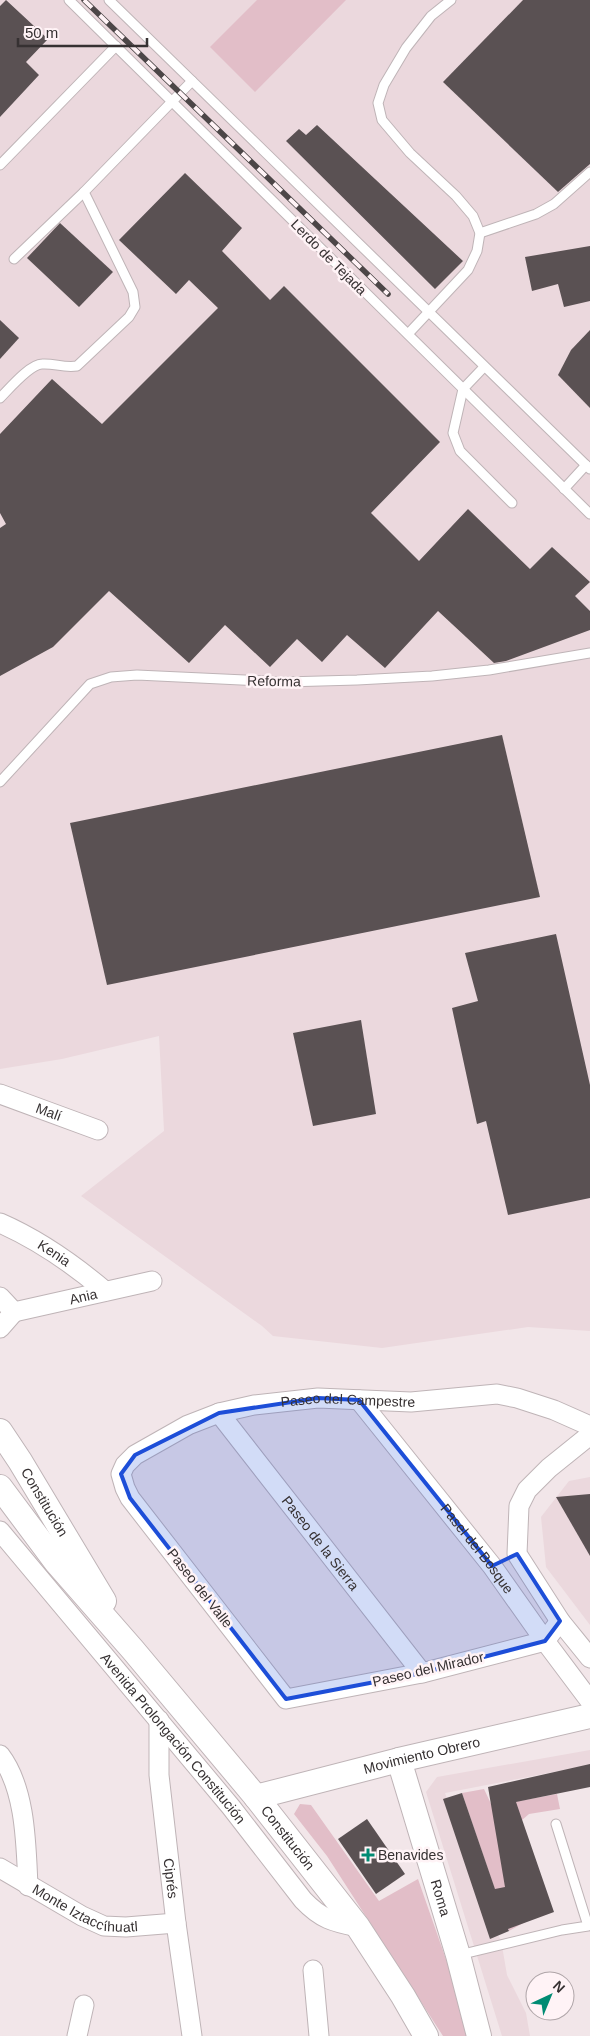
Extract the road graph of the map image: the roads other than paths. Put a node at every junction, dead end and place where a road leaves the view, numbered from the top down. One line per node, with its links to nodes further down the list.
1 (68, 0): 4 (lane, Lerdo de Tejada)
2 (109, 0): 5 (lane)
3 (451, 0): 10 (lane)
4 (116, 46): 6 (lane, Lerdo de Tejada); 7 (lane)
5 (192, 81): 6 (lane); 12 (lane)
6 (172, 101): 9 (lane); 13 (lane, Lerdo de Tejada)
7 (0, 165)
8 (590, 172): 10 (lane)
9 (84, 192): 11 (lane); 16 (lane)
10 (480, 233): 12 (lane)
11 (14, 259)
12 (428, 313): 13 (lane); 14 (lane)
13 (408, 334): 15 (lane, Lerdo de Tejada)
14 (484, 367): 15 (lane); 17 (lane)
15 (462, 388): 18 (lane, Lerdo de Tejada); 19 (lane)
16 (0, 398)
17 (588, 467): 18 (lane)
18 (564, 488): 20 (lane, Lerdo de Tejada)
19 (512, 503)
20 (590, 514)
21 (590, 653): 22 (lane, Reforma)
22 (0, 782)
23 (0, 1094): 24 (street, Malí)
24 (98, 1130)
25 (0, 1223): 27 (street, Kenia)
26 (152, 1281): 27 (street, Ania)
27 (104, 1291): 29 (street, Ania)
28 (0, 1296): 29 (street)
29 (14, 1312): 30 (street)
30 (0, 1328)
31 (359, 1400): 32 (street, Paseo del Campestre); 33 (street, Paseo del Campestre); 40 (street, Pasel del Bosque)
32 (219, 1413): 36 (street, Paseo del Campestre); 45 (street, Paseo de la Sierra)
33 (590, 1426)
34 (0, 1431): 43 (street, Constitución)
35 (590, 1435): 39 (street)
36 (121, 1474): 46 (street, Paseo del Valle)
37 (0, 1487): 43 (street, Constitución)
38 (0, 1531): 49 (street, Avenida Prolongación Constitución)
39 (517, 1554): 40 (street); 41 (street)
40 (492, 1566): 42 (street, Pasel del Bosque)
41 (560, 1622): 42 (street); 44 (street)
42 (544, 1642): 45 (street, Paseo del Mirador); 47 (street, Pasel del Bosque)
43 (133, 1650): 52 (street, Constitución)
44 (590, 1658)
45 (422, 1673): 46 (street, Paseo del Mirador)
46 (286, 1699)
47 (590, 1701)
48 (590, 1716): 51 (street, Movimiento Obrero)
49 (159, 1720): 53 (street, Avenida Prolongación Constitución); 57 (street, Ciprés)
50 (0, 1755): 56 (street)
51 (399, 1760): 52 (street, Movimiento Obrero); 60 (street, Roma)
52 (256, 1797): 53 (street); 59 (street, Constitución)
53 (231, 1806): 59 (street, Avenida Prolongación Constitución)
54 (556, 1824): 58 (lane)
55 (0, 1868): 56 (street, Monte Iztaccíhuatl)
56 (28, 1886): 57 (street, Monte Iztaccíhuatl)
57 (176, 1923): 64 (street, Ciprés)
58 (589, 1926): 60 (lane)
59 (358, 1927): 66 (street, Constitución)
60 (458, 1956): 67 (street, Roma)
61 (313, 1970): 65 (street)
62 (84, 2005): 63 (street)
63 (77, 2036)
64 (192, 2036)
65 (319, 2036)
66 (426, 2036)
67 (479, 2036)

